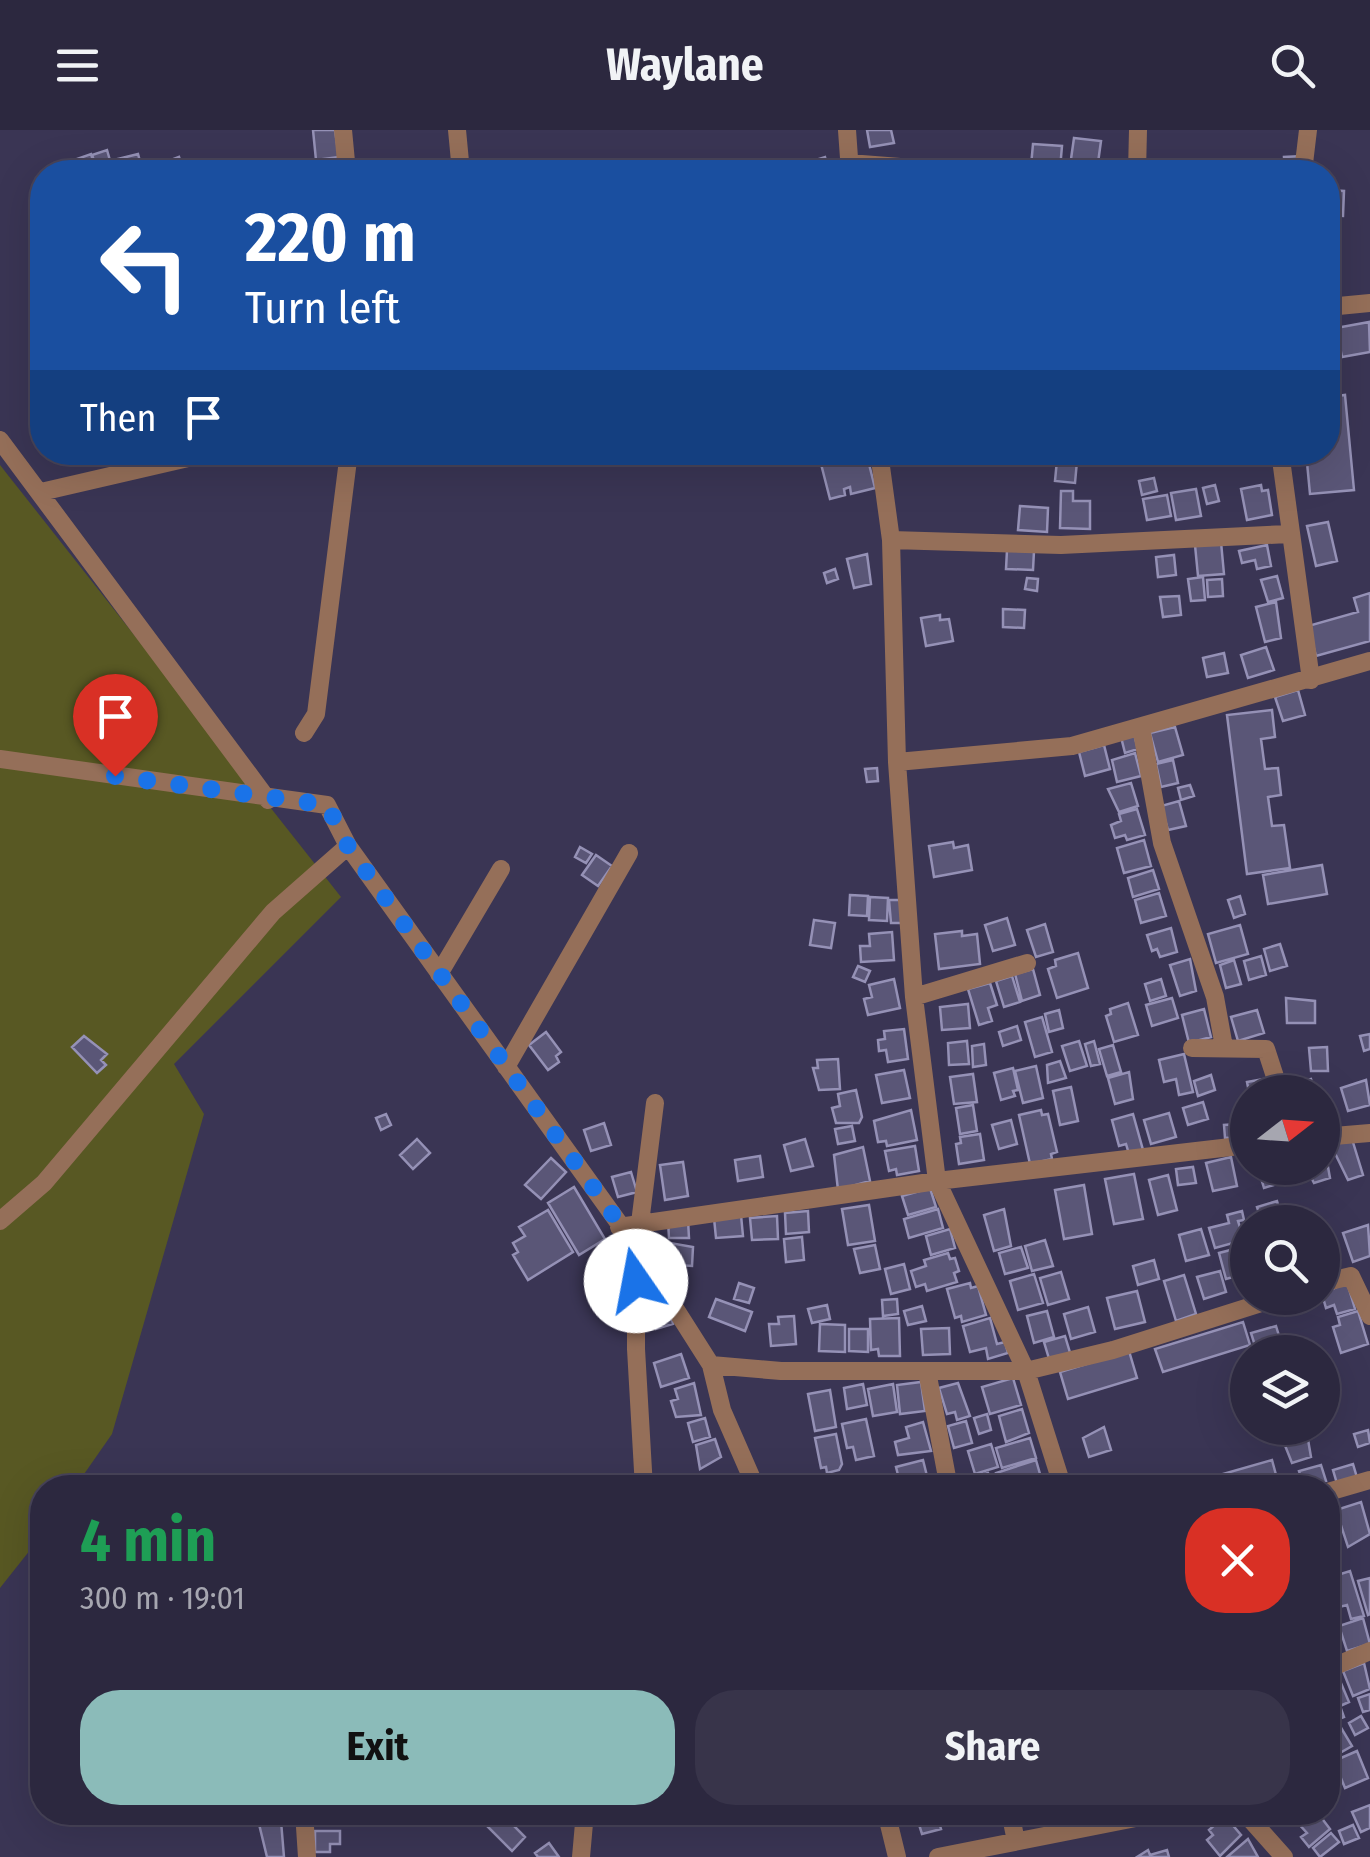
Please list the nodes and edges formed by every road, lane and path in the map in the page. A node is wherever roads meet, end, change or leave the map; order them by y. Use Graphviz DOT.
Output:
graph roads {
  1 [pos="342,130"];
  2 [pos="457,130"];
  3 [pos="848,130"];
  4 [pos="1138,130"];
  5 [pos="1308,130"];
  6 [pos="346,160"];
  7 [pos="460,160"];
  8 [pos="850,160"];
  9 [pos="1137,160"];
  10 [pos="1305,160"];
  11 [pos="1370,303"];
  12 [pos="1340,306"];
  13 [pos="0,428"];
  14 [pos="3,444"];
  15 [pos="158,465"];
  16 [pos="348,465"];
  17 [pos="881,465"];
  18 [pos="1281,465"];
  19 [pos="41,492"];
  20 [pos="1288,534"];
  21 [pos="891,540"];
  22 [pos="1370,661"];
  23 [pos="1311,680"];
  24 [pos="1142,727"];
  25 [pos="304,733"];
  26 [pos="0,759"];
  27 [pos="897,762"];
  28 [pos="268,800"];
  29 [pos="348,846"];
  30 [pos="629,853"];
  31 [pos="501,869"];
  32 [pos="1026,962"];
  33 [pos="440,974"];
  34 [pos="914,997"];
  35 [pos="1224,1047"];
  36 [pos="1192,1048"];
  37 [pos="506,1067"];
  38 [pos="1274,1075"];
  39 [pos="655,1103"];
  40 [pos="1370,1133"];
  41 [pos="1340,1136"];
  42 [pos="1230,1146"];
  43 [pos="938,1180"];
  44 [pos="0,1221"];
  45 [pos="640,1222"];
  46 [pos="619,1227"];
  47 [pos="636,1247"];
  48 [pos="1340,1279"];
  49 [pos="1230,1313"];
  50 [pos="1370,1316"];
  51 [pos="710,1364"];
  52 [pos="927,1370"];
  53 [pos="1026,1371"];
  54 [pos="643,1475"];
  55 [pos="750,1475"];
  56 [pos="947,1475"];
  57 [pos="1059,1475"];
  58 [pos="1370,1480"];
  59 [pos="1340,1489"];
  60 [pos="1370,1651"];
  61 [pos="1340,1664"];
  62 [pos="305,1825"];
  63 [pos="584,1825"];
  64 [pos="889,1825"];
  65 [pos="1013,1825"];
  66 [pos="1101,1825"];
  67 [pos="1256,1825"];
  68 [pos="1016,1842"];
  69 [pos="307,1857"];
  70 [pos="581,1857"];
  71 [pos="897,1857"];
  72 [pos="938,1857"];
  73 [pos="1284,1857"];
  1 -- 6 [label="street"];
  2 -- 7 [label="street"];
  3 -- 8 [label="street"];
  4 -- 9 [label="street"];
  5 -- 10 [label="street"];
  11 -- 12 [label="street"];
  13 -- 14 [label="street"];
  14 -- 19 [label="street"];
  15 -- 19 [label="street"];
  16 -- 25 [label="street"];
  17 -- 21 [label="street"];
  18 -- 20 [label="street"];
  19 -- 28 [label="street"];
  20 -- 21 [label="street"];
  20 -- 23 [label="street"];
  21 -- 27 [label="street"];
  22 -- 23 [label="street"];
  23 -- 24 [label="street"];
  24 -- 27 [label="street"];
  24 -- 35 [label="street"];
  26 -- 28 [label="street"];
  27 -- 34 [label="street"];
  28 -- 29 [label="street"];
  29 -- 33 [label="street"];
  29 -- 44 [label="street"];
  30 -- 37 [label="street"];
  31 -- 33 [label="street"];
  32 -- 34 [label="street"];
  33 -- 37 [label="street"];
  34 -- 43 [label="street"];
  35 -- 36 [label="street"];
  35 -- 38 [label="street"];
  37 -- 46 [label="street"];
  39 -- 45 [label="street"];
  40 -- 41 [label="street"];
  42 -- 43 [label="street"];
  43 -- 45 [label="street"];
  43 -- 53 [label="street"];
  45 -- 46 [label="street"];
  46 -- 47 [label="street"];
  47 -- 51 [label="street"];
  47 -- 54 [label="street"];
  48 -- 50 [label="street"];
  49 -- 53 [label="street"];
  51 -- 52 [label="street"];
  51 -- 55 [label="street"];
  52 -- 53 [label="street"];
  52 -- 56 [label="street"];
  53 -- 57 [label="street"];
  58 -- 59 [label="street"];
  60 -- 61 [label="street"];
  62 -- 69 [label="street"];
  63 -- 70 [label="street"];
  64 -- 71 [label="street"];
  65 -- 68 [label="street"];
  66 -- 68 [label="street"];
  67 -- 73 [label="street"];
  68 -- 72 [label="street"];
}
